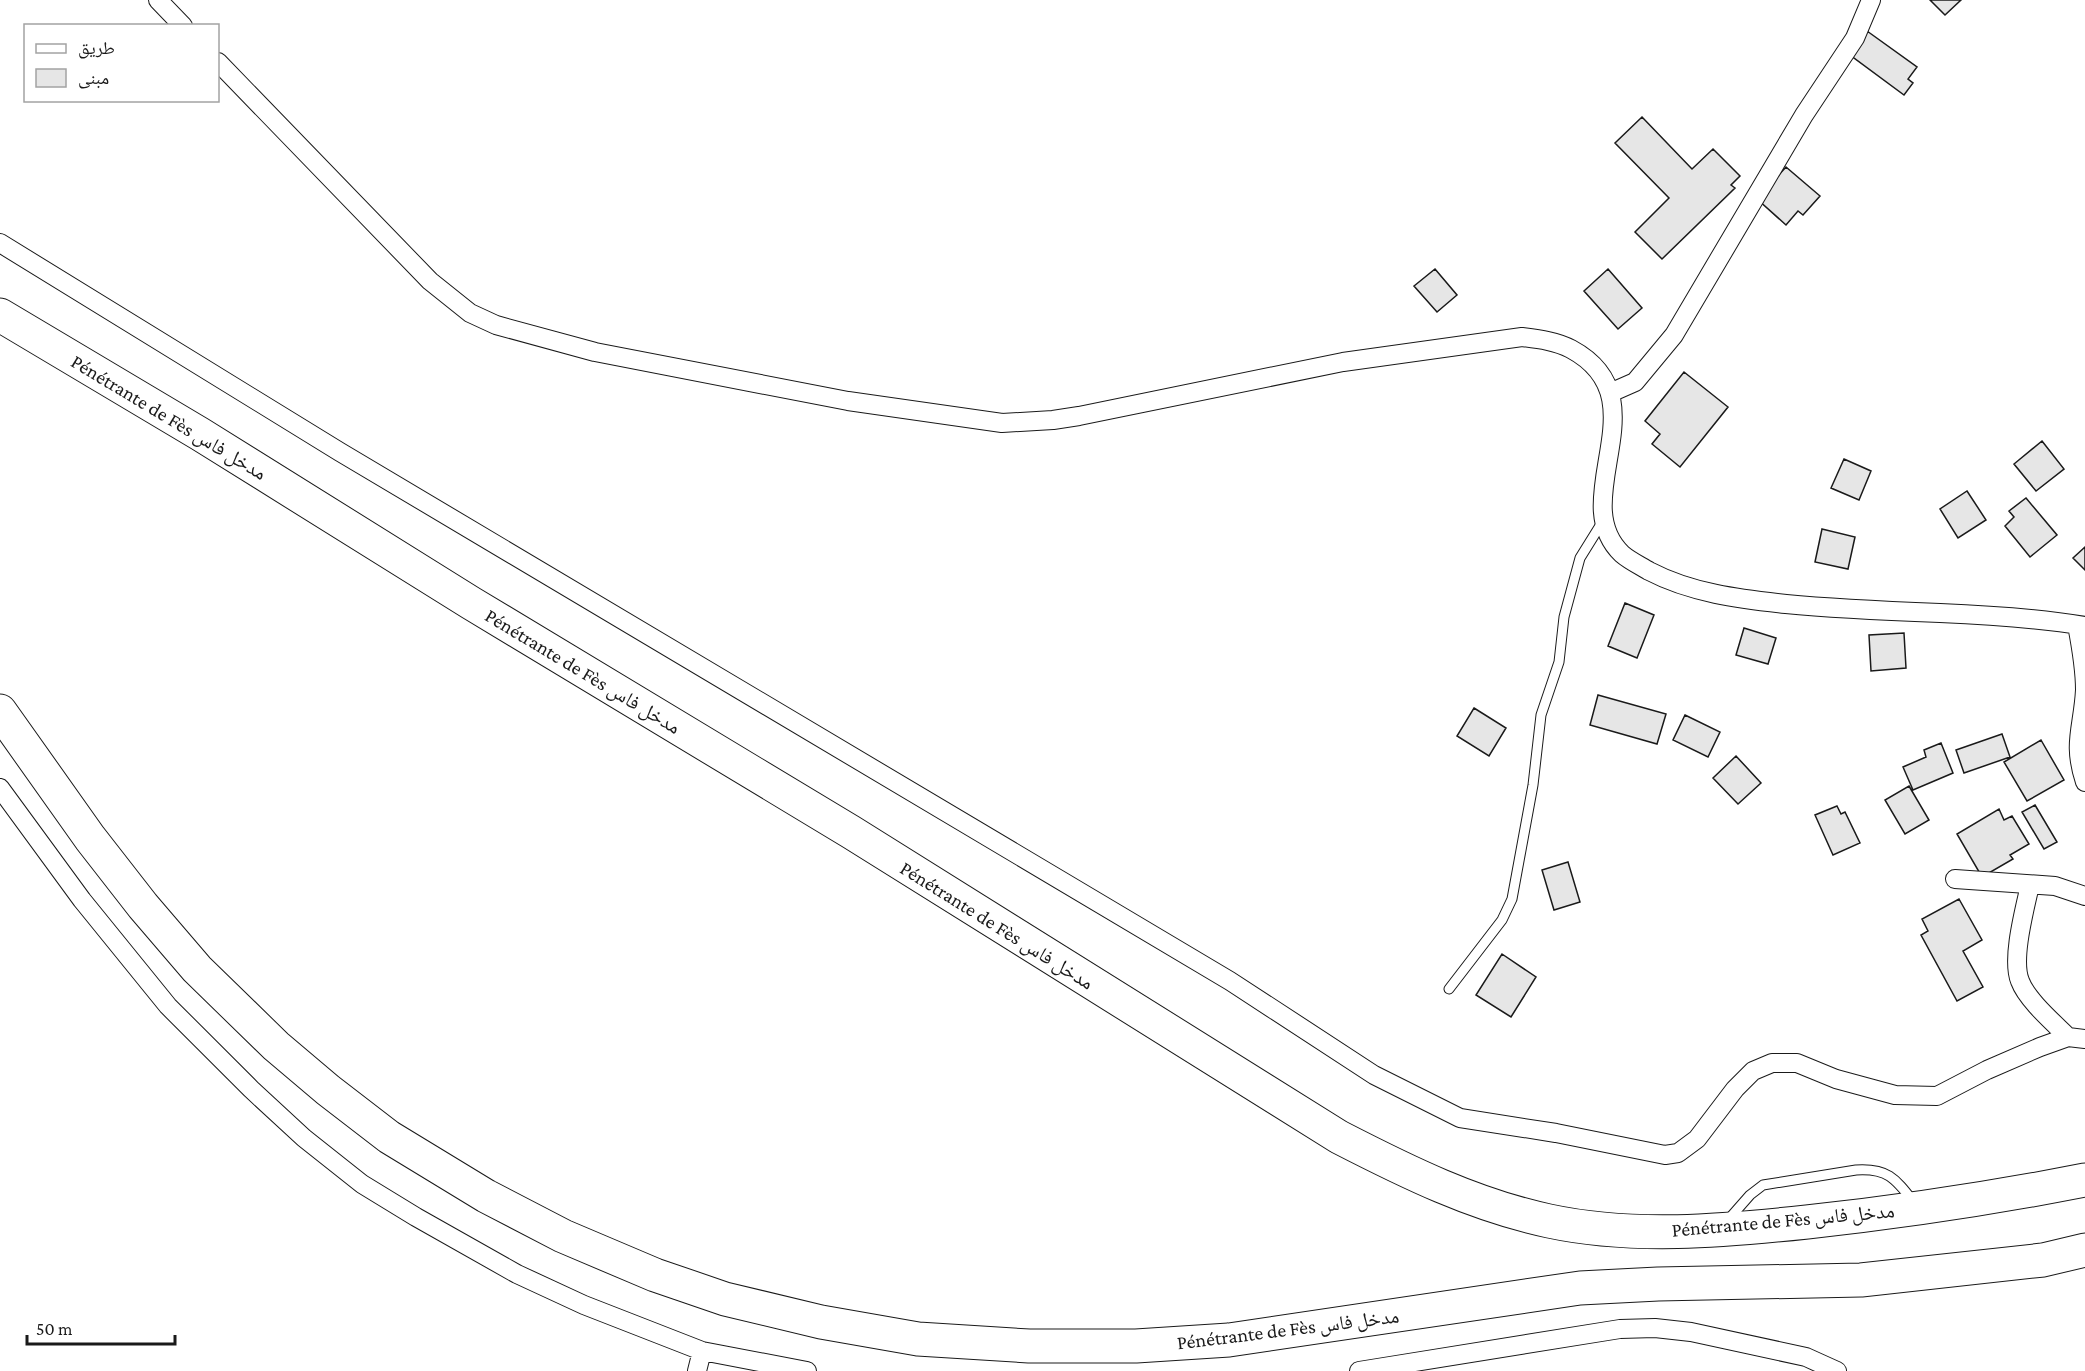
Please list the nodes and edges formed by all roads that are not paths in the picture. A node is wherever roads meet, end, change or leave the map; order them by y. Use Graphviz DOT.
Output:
graph roads {
  1 [pos="158,0"];
  2 [pos="1871,0"];
  3 [pos="181,24"];
  4 [pos="219,63"];
  5 [pos="0,243"];
  6 [pos="0,315"];
  7 [pos="1610,393"];
  8 [pos="1604,519"];
  9 [pos="2081,625"];
  10 [pos="0,711"];
  11 [pos="2085,782"];
  12 [pos="0,788"];
  13 [pos="1955,879"];
  14 [pos="2030,885"];
  15 [pos="2085,896"];
  16 [pos="1449,988"];
  17 [pos="2076,1038"];
  18 [pos="2085,1180"];
  19 [pos="1918,1208"];
  20 [pos="1719,1230"];
  21 [pos="2085,1250"];
  22 [pos="702,1351"];
  23 [pos="697,1371"];
  24 [pos="807,1371"];
  25 [pos="1359,1371"];
  26 [pos="1837,1371"];
  1 -- 3 [label="street"];
  2 -- 7 [label="street"];
  4 -- 7 [label="street"];
  5 -- 17 [label="street"];
  6 -- 20 [label="highway, Pénétrante de Fès مدخل فاس"];
  7 -- 8 [label="street"];
  8 -- 9 [label="street"];
  8 -- 16 [label="lane"];
  9 -- 11 [label="street"];
  10 -- 21 [label="highway, Pénétrante de Fès مدخل فاس"];
  12 -- 22 [label="street"];
  13 -- 14 [label="street"];
  14 -- 15 [label="street"];
  14 -- 17 [label="street"];
  18 -- 19 [label="highway, Pénétrante de Fès مدخل فاس"];
  19 -- 20 [label="highway, Pénétrante de Fès مدخل فاس"];
  19 -- 20 [label="lane"];
  22 -- 23 [label="street"];
  22 -- 24 [label="street"];
  25 -- 26 [label="street"];
}
